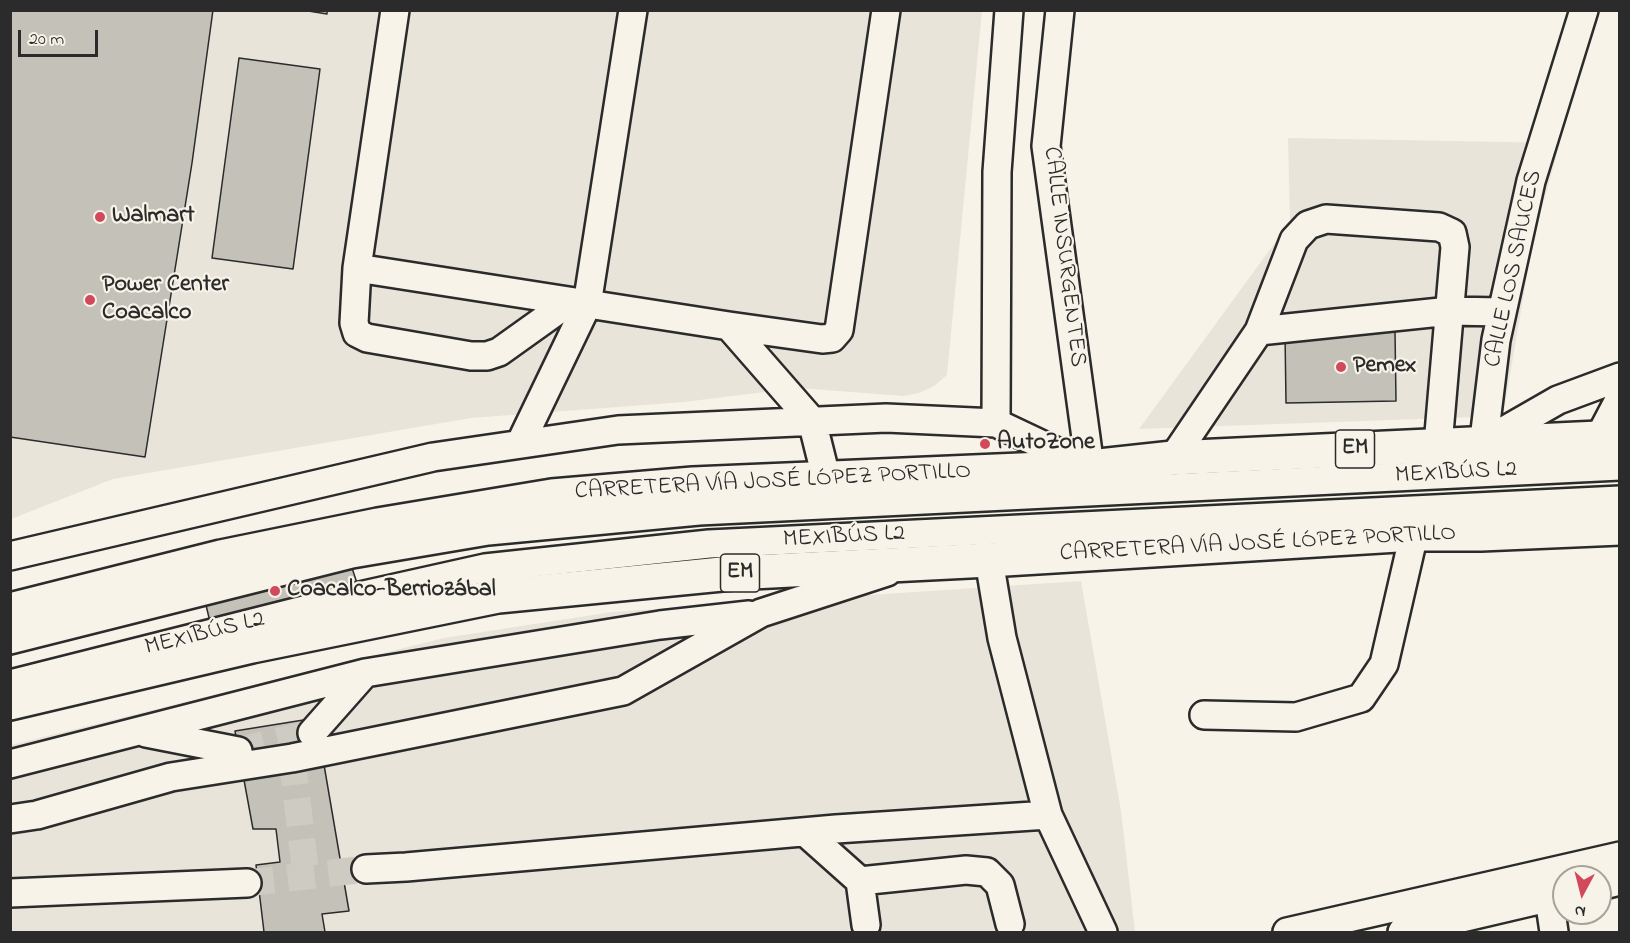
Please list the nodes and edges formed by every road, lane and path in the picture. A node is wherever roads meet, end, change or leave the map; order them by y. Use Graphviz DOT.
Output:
graph roads {
  1 [pos="395,10"];
  2 [pos="633,10"];
  3 [pos="886,10"];
  4 [pos="1009,10"];
  5 [pos="1060,10"];
  6 [pos="1584,10"];
  7 [pos="357,268"];
  8 [pos="578,304"];
  9 [pos="1450,311"];
  10 [pos="1502,312"];
  11 [pos="729,326"];
  12 [pos="1259,331"];
  13 [pos="1620,377"];
  14 [pos="1620,398"];
  15 [pos="812,420"];
  16 [pos="996,423"];
  17 [pos="1609,438"];
  18 [pos="520,444"];
  19 [pos="1438,445"];
  20 [pos="1173,458"];
  21 [pos="1482,458"];
  22 [pos="1620,466"];
  23 [pos="1090,467"];
  24 [pos="826,477"];
  25 [pos="1620,500"];
  26 [pos="1481,521"];
  27 [pos="1620,528"];
  28 [pos="1414,534"];
  29 [pos="10,556"];
  30 [pos="989,560"];
  31 [pos="912,563"];
  32 [pos="10,610"];
  33 [pos="761,614"];
  34 [pos="10,640"];
  35 [pos="365,673"];
  36 [pos="10,684"];
  37 [pos="10,703"];
  38 [pos="1204,715"];
  39 [pos="139,731"];
  40 [pos="312,733"];
  41 [pos="238,751"];
  42 [pos="10,764"];
  43 [pos="1048,814"];
  44 [pos="10,819"];
  45 [pos="805,832"];
  46 [pos="1620,856"];
  47 [pos="366,869"];
  48 [pos="860,881"];
  49 [pos="247,883"];
  50 [pos="10,893"];
  51 [pos="1552,897"];
  52 [pos="1010,924"];
  53 [pos="866,925"];
  54 [pos="1103,933"];
  55 [pos="1287,933"];
  56 [pos="1401,933"];
  1 -- 7 [label="street"];
  2 -- 8 [label="street"];
  3 -- 11 [label="street"];
  4 -- 16 [label="street"];
  5 -- 23 [label="street, CALLE INSURGENTES"];
  6 -- 10 [label="street, CALLE LOS SAUCES"];
  7 -- 8 [label="street"];
  7 -- 8 [label="street"];
  8 -- 11 [label="street"];
  8 -- 18 [label="street"];
  9 -- 10 [label="street"];
  9 -- 12 [label="street"];
  9 -- 12 [label="street"];
  9 -- 19 [label="street"];
  10 -- 21 [label="street, CALLE LOS SAUCES"];
  11 -- 15 [label="street"];
  12 -- 20 [label="street"];
  13 -- 21 [label="street"];
  14 -- 17 [label="street"];
  15 -- 16 [label="street"];
  15 -- 18 [label="street"];
  15 -- 24 [label="street"];
  16 -- 23 [label="street"];
  17 -- 21 [label="main road, CARRETERA VÍA JOSÉ LÓPEZ PORTILLO / EM"];
  18 -- 29 [label="street"];
  19 -- 20 [label="main road, CARRETERA VÍA JOSÉ LÓPEZ PORTILLO / EM"];
  19 -- 21 [label="main road, CARRETERA VÍA JOSÉ LÓPEZ PORTILLO / EM"];
  20 -- 23 [label="main road, CARRETERA VÍA JOSÉ LÓPEZ PORTILLO / EM"];
  21 -- 22 [label="street, MEXIBÚS L2"];
  21 -- 26 [label="street, CALLE LOS SAUCES"];
  21 -- 34 [label="street, MEXIBÚS L2"];
  23 -- 24 [label="main road, CARRETERA VÍA JOSÉ LÓPEZ PORTILLO / EM"];
  24 -- 32 [label="main road, CARRETERA VÍA JOSÉ LÓPEZ PORTILLO / EM"];
  25 -- 26 [label="street, MEXIBÚS L2"];
  26 -- 27 [label="main road, CARRETERA VÍA JOSÉ LÓPEZ PORTILLO / EM"];
  26 -- 28 [label="main road, CARRETERA VÍA JOSÉ LÓPEZ PORTILLO / EM"];
  26 -- 36 [label="street, MEXIBÚS L2"];
  28 -- 30 [label="main road, CARRETERA VÍA JOSÉ LÓPEZ PORTILLO / EM"];
  28 -- 38 [label="street"];
  30 -- 31 [label="main road, CARRETERA VÍA JOSÉ LÓPEZ PORTILLO / EM"];
  30 -- 43 [label="street"];
  31 -- 33 [label="street"];
  31 -- 37 [label="main road, CARRETERA VÍA JOSÉ LÓPEZ PORTILLO / EM"];
  33 -- 35 [label="street"];
  33 -- 44 [label="street"];
  35 -- 39 [label="street"];
  35 -- 40 [label="street"];
  39 -- 41 [label="street"];
  39 -- 42 [label="street"];
  43 -- 45 [label="street"];
  43 -- 54 [label="street"];
  45 -- 47 [label="street"];
  45 -- 48 [label="street"];
  46 -- 55 [label="street"];
  48 -- 52 [label="street"];
  48 -- 53 [label="street"];
  49 -- 50 [label="street"];
  51 -- 56 [label="street"];
}
